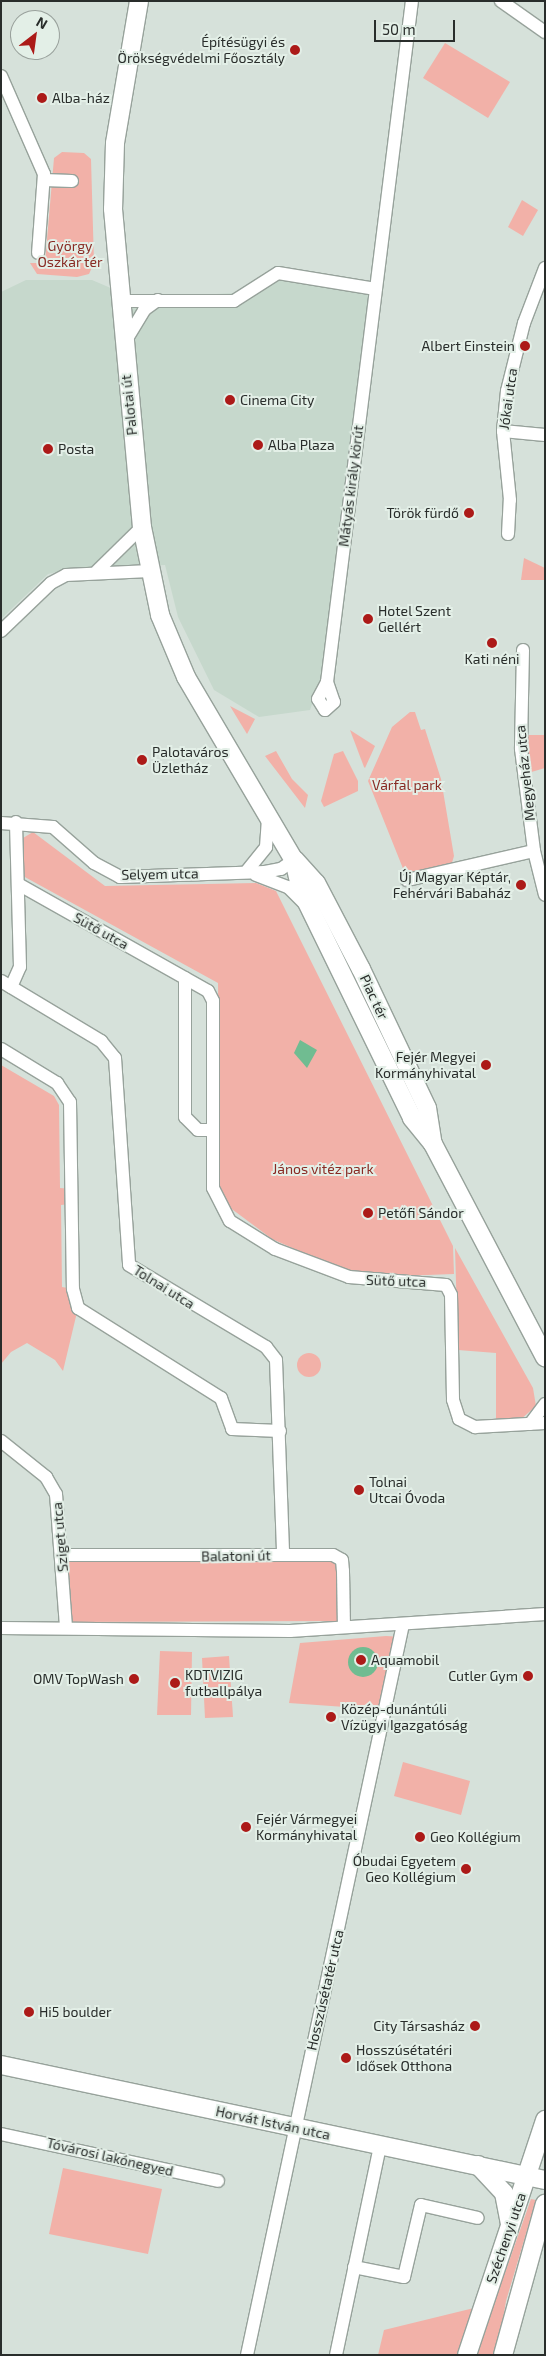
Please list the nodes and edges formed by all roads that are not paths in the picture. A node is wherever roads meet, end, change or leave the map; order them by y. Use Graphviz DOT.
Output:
graph roads {
  1 [pos="139,1"];
  2 [pos="412,1"];
  3 [pos="501,1"];
  4 [pos="545,32"];
  5 [pos="1,76"];
  6 [pos="44,180"];
  7 [pos="72,181"];
  8 [pos="38,253"];
  9 [pos="545,268"];
  10 [pos="376,289"];
  11 [pos="158,300"];
  12 [pos="120,301"];
  13 [pos="124,345"];
  14 [pos="503,431"];
  15 [pos="545,435"];
  16 [pos="142,527"];
  17 [pos="508,534"];
  18 [pos="97,571"];
  19 [pos="150,571"];
  20 [pos="1,631"];
  21 [pos="523,650"];
  22 [pos="327,682"];
  23 [pos="252,786"];
  24 [pos="268,810"];
  25 [pos="16,822"];
  26 [pos="1,823"];
  27 [pos="534,851"];
  28 [pos="294,860"];
  29 [pos="246,872"];
  30 [pos="407,880"];
  31 [pos="18,884"];
  32 [pos="545,896"];
  33 [pos="312,912"];
  34 [pos="184,978"];
  35 [pos="6,984"];
  36 [pos="1,1049"];
  37 [pos="213,1130"];
  38 [pos="433,1144"];
  39 [pos="543,1353"];
  40 [pos="545,1404"];
  41 [pos="545,1423"];
  42 [pos="530,1424"];
  43 [pos="280,1431"];
  44 [pos="1,1441"];
  45 [pos="62,1555"];
  46 [pos="283,1555"];
  47 [pos="545,1614"];
  48 [pos="403,1624"];
  49 [pos="344,1627"];
  50 [pos="1,1628"];
  51 [pos="66,1628"];
  52 [pos="1,2065"];
  53 [pos="545,2120"];
  54 [pos="295,2127"];
  55 [pos="1,2134"];
  56 [pos="380,2146"];
  57 [pos="478,2165"];
  58 [pos="536,2178"];
  59 [pos="218,2181"];
  60 [pos="544,2211"];
  61 [pos="478,2218"];
  62 [pos="510,2224"];
  63 [pos="354,2267"];
  64 [pos="247,2355"];
  65 [pos="336,2355"];
  66 [pos="467,2355"];
  67 [pos="503,2355"];
  1 -- 12 [label="main road, Palotai út"];
  2 -- 10 [label="street, Mátyás király körút"];
  3 -- 4 [label="street"];
  5 -- 6 [label="street"];
  6 -- 7 [label="street"];
  6 -- 8 [label="street"];
  9 -- 14 [label="street, Jókai utca"];
  10 -- 11 [label="street"];
  10 -- 22 [label="street, Mátyás király körút"];
  11 -- 12 [label="street"];
  11 -- 13 [label="street"];
  12 -- 13 [label="main road, Palotai út"];
  13 -- 16 [label="main road, Palotai út"];
  14 -- 15 [label="street"];
  14 -- 17 [label="street, Jókai utca"];
  16 -- 18 [label="street"];
  16 -- 19 [label="main road, Palotai út"];
  18 -- 19 [label="street"];
  18 -- 20 [label="street"];
  19 -- 23 [label="main road, Palotai út"];
  21 -- 27 [label="street, Megyeház utca"];
  23 -- 24 [label="main road, Piac tér"];
  24 -- 28 [label="main road, Piac tér"];
  24 -- 29 [label="street"];
  25 -- 26 [label="street, Selyem utca"];
  25 -- 29 [label="street, Selyem utca"];
  25 -- 31 [label="street"];
  27 -- 30 [label="street"];
  27 -- 32 [label="street, Megyeház utca"];
  28 -- 29 [label="street, Selyem utca"];
  28 -- 33 [label="main road, Piac tér"];
  28 -- 38 [label="main road, Piac tér"];
  29 -- 33 [label="street, Selyem utca"];
  31 -- 34 [label="street, Sütő utca"];
  31 -- 35 [label="street"];
  33 -- 38 [label="main road, Piac tér"];
  34 -- 37 [label="street, Sütő utca"];
  34 -- 37 [label="street"];
  35 -- 43 [label="street, Tolnai utca"];
  36 -- 43 [label="street"];
  37 -- 42 [label="street, Sütő utca"];
  38 -- 39 [label="main road, Piac tér"];
  40 -- 42 [label="street"];
  41 -- 42 [label="street, Sütő utca"];
  43 -- 46 [label="street, Tolnai utca"];
  44 -- 45 [label="street, Sziget utca"];
  45 -- 46 [label="street, Balatoni út"];
  45 -- 51 [label="street, Sziget utca"];
  46 -- 49 [label="street, Balatoni út"];
  47 -- 48 [label="street"];
  48 -- 49 [label="street"];
  48 -- 54 [label="street, Hosszúsétatér utca"];
  49 -- 51 [label="street"];
  50 -- 51 [label="street"];
  52 -- 54 [label="main road, Horvát István utca"];
  53 -- 58 [label="main road, Széchenyi utca"];
  54 -- 56 [label="main road, Horvát István utca"];
  54 -- 64 [label="street, Hosszúsétatér utca"];
  55 -- 59 [label="street, Tóvárosi lakónegyed"];
  56 -- 57 [label="main road, Horvát István utca"];
  56 -- 63 [label="street"];
  57 -- 58 [label="main road, Horvát István utca"];
  57 -- 62 [label="main road"];
  58 -- 62 [label="main road, Széchenyi utca"];
  60 -- 67 [label="main road, Széchenyi utca"];
  61 -- 63 [label="street"];
  62 -- 66 [label="main road, Széchenyi utca"];
  63 -- 65 [label="street"];
}
